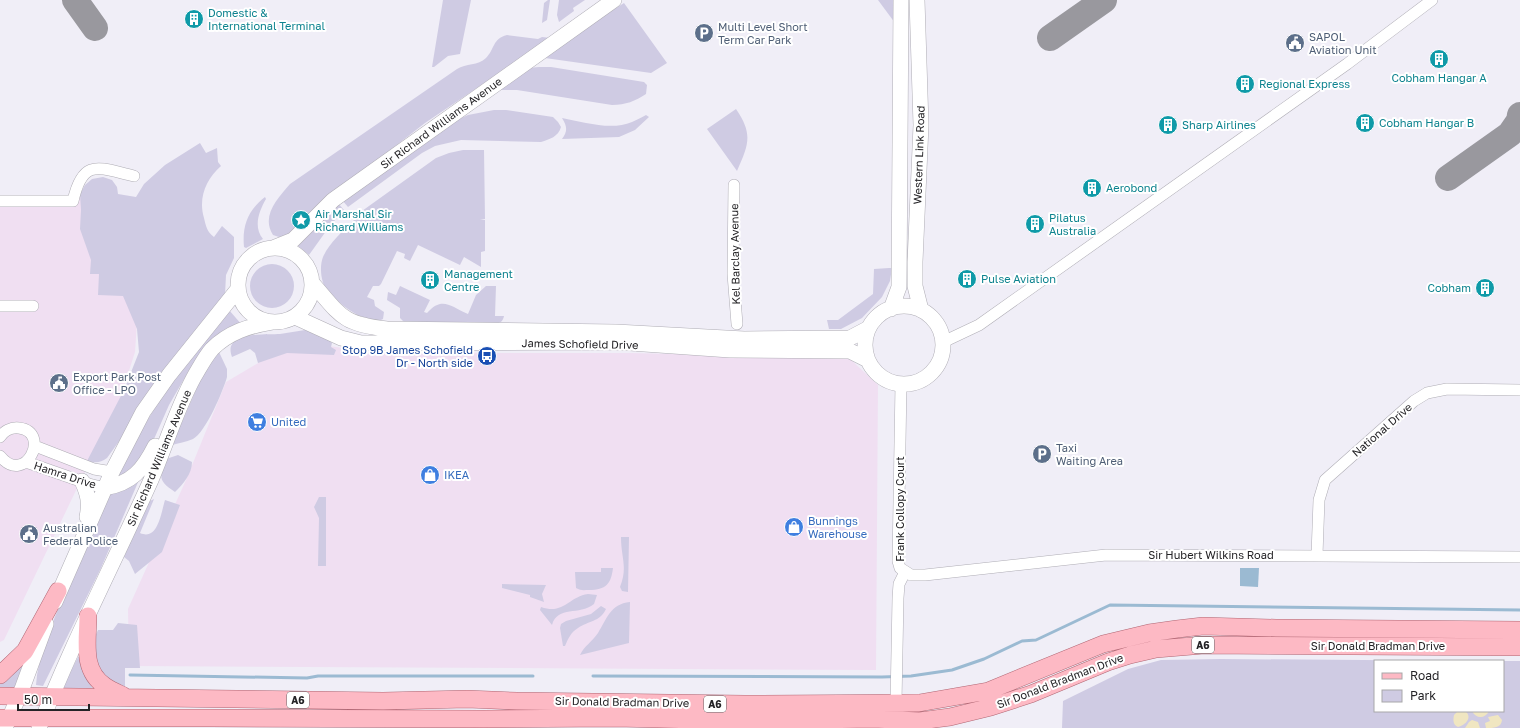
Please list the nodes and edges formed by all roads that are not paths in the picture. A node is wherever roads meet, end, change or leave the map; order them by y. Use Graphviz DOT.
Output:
graph roads {
  1 [pos="614,0"];
  2 [pos="901,0"];
  3 [pos="917,0"];
  4 [pos="1432,0"];
  5 [pos="134,176"];
  6 [pos="734,185"];
  7 [pos="0,200"];
  8 [pos="271,248"];
  9 [pos="312,284"];
  10 [pos="238,289"];
  11 [pos="0,306"];
  12 [pos="33,306"];
  13 [pos="891,309"];
  14 [pos="921,310"];
  15 [pos="295,317"];
  16 [pos="272,322"];
  17 [pos="737,324"];
  18 [pos="869,328"];
  19 [pos="729,338"];
  20 [pos="744,339"];
  21 [pos="943,342"];
  22 [pos="868,360"];
  23 [pos="901,384"];
  24 [pos="1520,390"];
  25 [pos="185,393"];
  26 [pos="0,437"];
  27 [pos="35,446"];
  28 [pos="0,456"];
  29 [pos="26,462"];
  30 [pos="112,472"];
  31 [pos="82,481"];
  32 [pos="105,488"];
  33 [pos="83,536"];
  34 [pos="1317,555"];
  35 [pos="1520,557"];
  36 [pos="904,572"];
  37 [pos="58,591"];
  38 [pos="88,616"];
  39 [pos="1520,630"];
  40 [pos="1520,647"];
  41 [pos="0,675"];
  42 [pos="0,696"];
  43 [pos="19,696"];
  44 [pos="51,697"];
  45 [pos="128,698"];
  46 [pos="383,701"];
  47 [pos="862,703"];
  48 [pos="896,703"];
  49 [pos="920,703"];
  50 [pos="143,718"];
  51 [pos="944,718"];
  52 [pos="850,720"];
  53 [pos="5,722"];
  54 [pos="41,723"];
  55 [pos="210,723"];
  56 [pos="616,723"];
  57 [pos="484,724"];
  58 [pos="734,724"];
  59 [pos="898,726"];
  60 [pos="66,728"];
  61 [pos="868,728"];
  62 [pos="919,728"];
  1 -- 8 [label="street, Sir Richard Williams Avenue"];
  2 -- 13 [label="street, Western Link Road"];
  3 -- 14 [label="street, Western Link Road"];
  4 -- 21 [label="street"];
  5 -- 7 [label="street"];
  6 -- 17 [label="street, Kel Barclay Avenue"];
  8 -- 9 [label="street"];
  8 -- 10 [label="street"];
  9 -- 15 [label="street"];
  9 -- 19 [label="street, James Schofield Drive"];
  10 -- 16 [label="street"];
  10 -- 30 [label="street"];
  11 -- 12 [label="street"];
  13 -- 14 [label="street"];
  13 -- 18 [label="street"];
  14 -- 21 [label="street"];
  15 -- 16 [label="street"];
  15 -- 22 [label="street, James Schofield Drive"];
  16 -- 25 [label="street, Sir Richard Williams Avenue"];
  17 -- 19 [label="street"];
  17 -- 20 [label="street, Kel Barclay Avenue"];
  18 -- 20 [label="street, James Schofield Drive"];
  18 -- 22 [label="street"];
  19 -- 20 [label="street, James Schofield Drive"];
  21 -- 23 [label="street"];
  22 -- 23 [label="street"];
  23 -- 36 [label="street, Frank Collopy Court"];
  24 -- 34 [label="street, National Drive"];
  25 -- 32 [label="street"];
  25 -- 38 [label="street, Sir Richard Williams Avenue"];
  26 -- 27 [label="street"];
  27 -- 29 [label="street"];
  27 -- 30 [label="street, Hamra Drive"];
  28 -- 29 [label="street, Hamra Drive"];
  29 -- 31 [label="street, Hamra Drive"];
  30 -- 32 [label="street"];
  31 -- 32 [label="street, Hamra Drive"];
  31 -- 33 [label="street"];
  32 -- 33 [label="street"];
  33 -- 37 [label="street"];
  34 -- 35 [label="street, Sir Hubert Wilkins Road"];
  34 -- 36 [label="street, Sir Hubert Wilkins Road"];
  36 -- 48 [label="street, Frank Collopy Court"];
  37 -- 41 [label="main road"];
  37 -- 43 [label="street"];
  38 -- 44 [label="street, Sir Richard Williams Avenue"];
  38 -- 45 [label="main road"];
  39 -- 49 [label="main road, Sir Donald Bradman Drive / A6"];
  40 -- 51 [label="main road, Sir Donald Bradman Drive / A6"];
  42 -- 43 [label="main road, Sir Donald Bradman Drive / A6"];
  43 -- 44 [label="main road, Sir Donald Bradman Drive / A6"];
  43 -- 53 [label="street"];
  44 -- 45 [label="main road, Sir Donald Bradman Drive / A6"];
  44 -- 54 [label="street, Sir Richard Williams Avenue"];
  45 -- 46 [label="main road, Sir Donald Bradman Drive / A6"];
  46 -- 47 [label="main road, Sir Donald Bradman Drive / A6"];
  46 -- 57 [label="main road"];
  47 -- 48 [label="main road, Sir Donald Bradman Drive / A6"];
  47 -- 59 [label="main road"];
  48 -- 49 [label="main road, Sir Donald Bradman Drive / A6"];
  49 -- 59 [label="main road"];
  50 -- 54 [label="main road, Sir Donald Bradman Drive / A6"];
  50 -- 55 [label="main road, Sir Donald Bradman Drive / A6"];
  50 -- 60 [label="main road"];
  51 -- 59 [label="main road, Sir Donald Bradman Drive / A6"];
  51 -- 62 [label="main road"];
  52 -- 58 [label="main road, Sir Donald Bradman Drive / A6"];
  52 -- 59 [label="main road, Sir Donald Bradman Drive / A6"];
  52 -- 61 [label="main road"];
  53 -- 54 [label="main road, Sir Donald Bradman Drive / A6"];
  55 -- 57 [label="main road, Sir Donald Bradman Drive / A6"];
  56 -- 57 [label="main road, Sir Donald Bradman Drive / A6"];
  56 -- 58 [label="main road, Sir Donald Bradman Drive / A6"];
}
